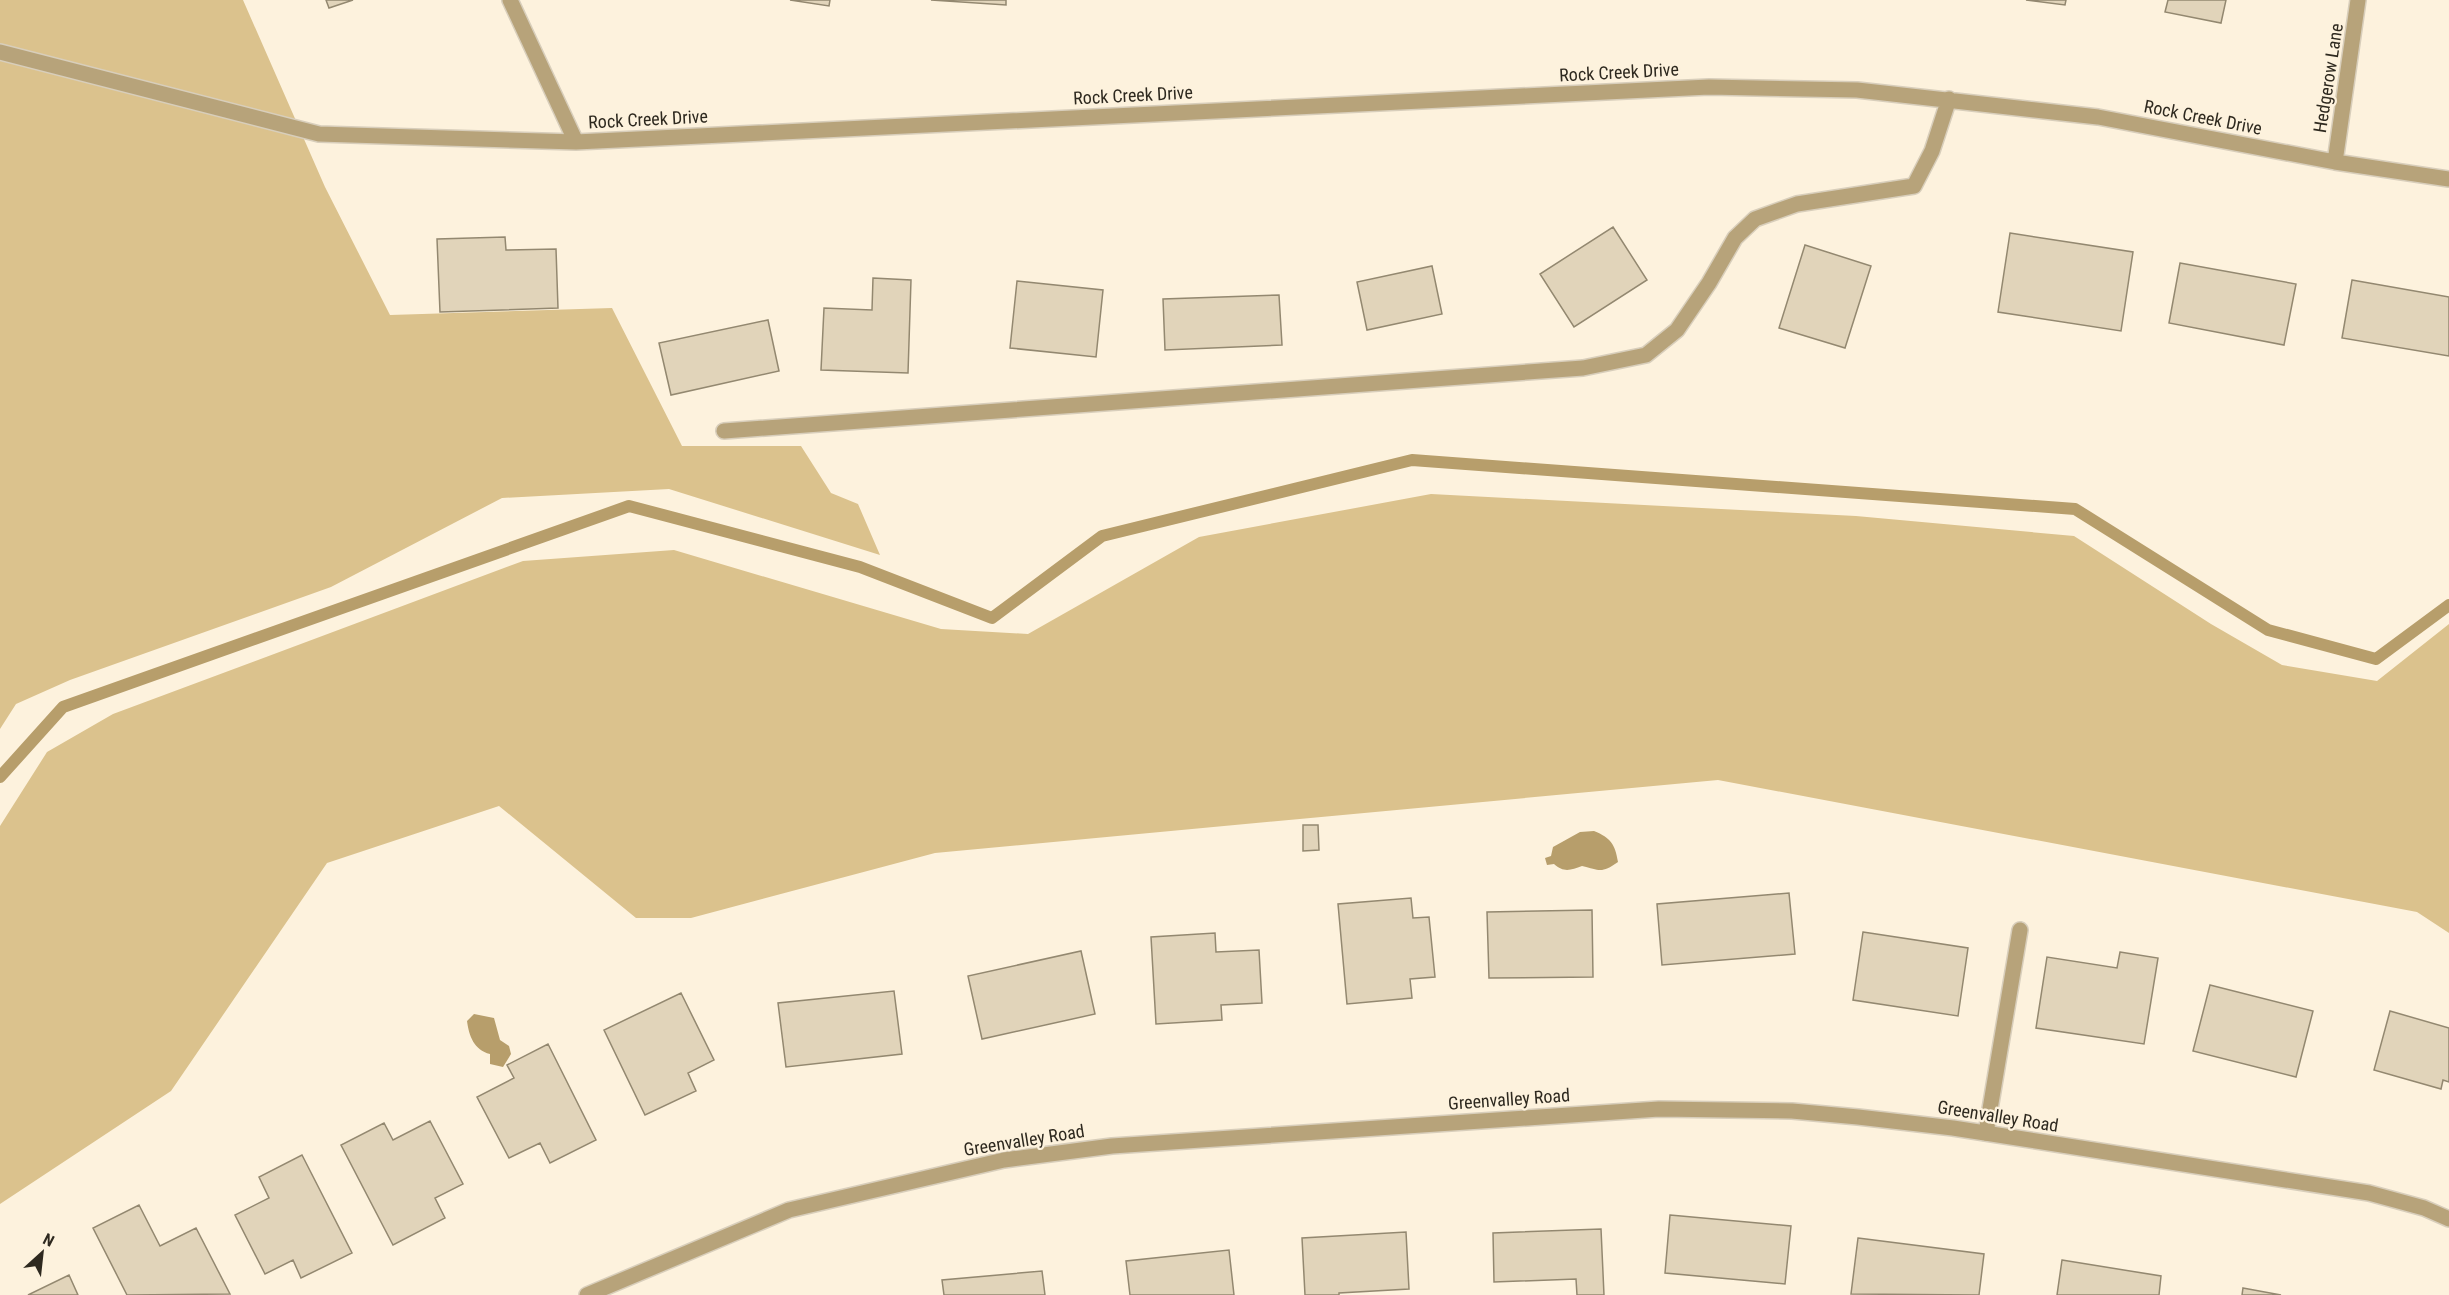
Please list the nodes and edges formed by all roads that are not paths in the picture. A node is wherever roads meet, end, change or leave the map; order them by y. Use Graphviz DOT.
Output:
graph roads {
  1 [pos="510,0"];
  2 [pos="2358,0"];
  3 [pos="0,52"];
  4 [pos="1949,99"];
  5 [pos="576,141"];
  6 [pos="2335,162"];
  7 [pos="2449,180"];
  8 [pos="724,431"];
  9 [pos="2020,930"];
  10 [pos="1986,1133"];
  11 [pos="2449,1219"];
  12 [pos="587,1295"];
  1 -- 5 [label="street"];
  2 -- 6 [label="street, Hedgerow Lane"];
  3 -- 5 [label="street, Rock Creek Drive"];
  4 -- 5 [label="street, Rock Creek Drive"];
  4 -- 6 [label="street, Rock Creek Drive"];
  4 -- 8 [label="street"];
  6 -- 7 [label="street, Rock Creek Drive"];
  9 -- 10 [label="street"];
  10 -- 11 [label="street, Greenvalley Road"];
  10 -- 12 [label="street, Greenvalley Road"];
}
